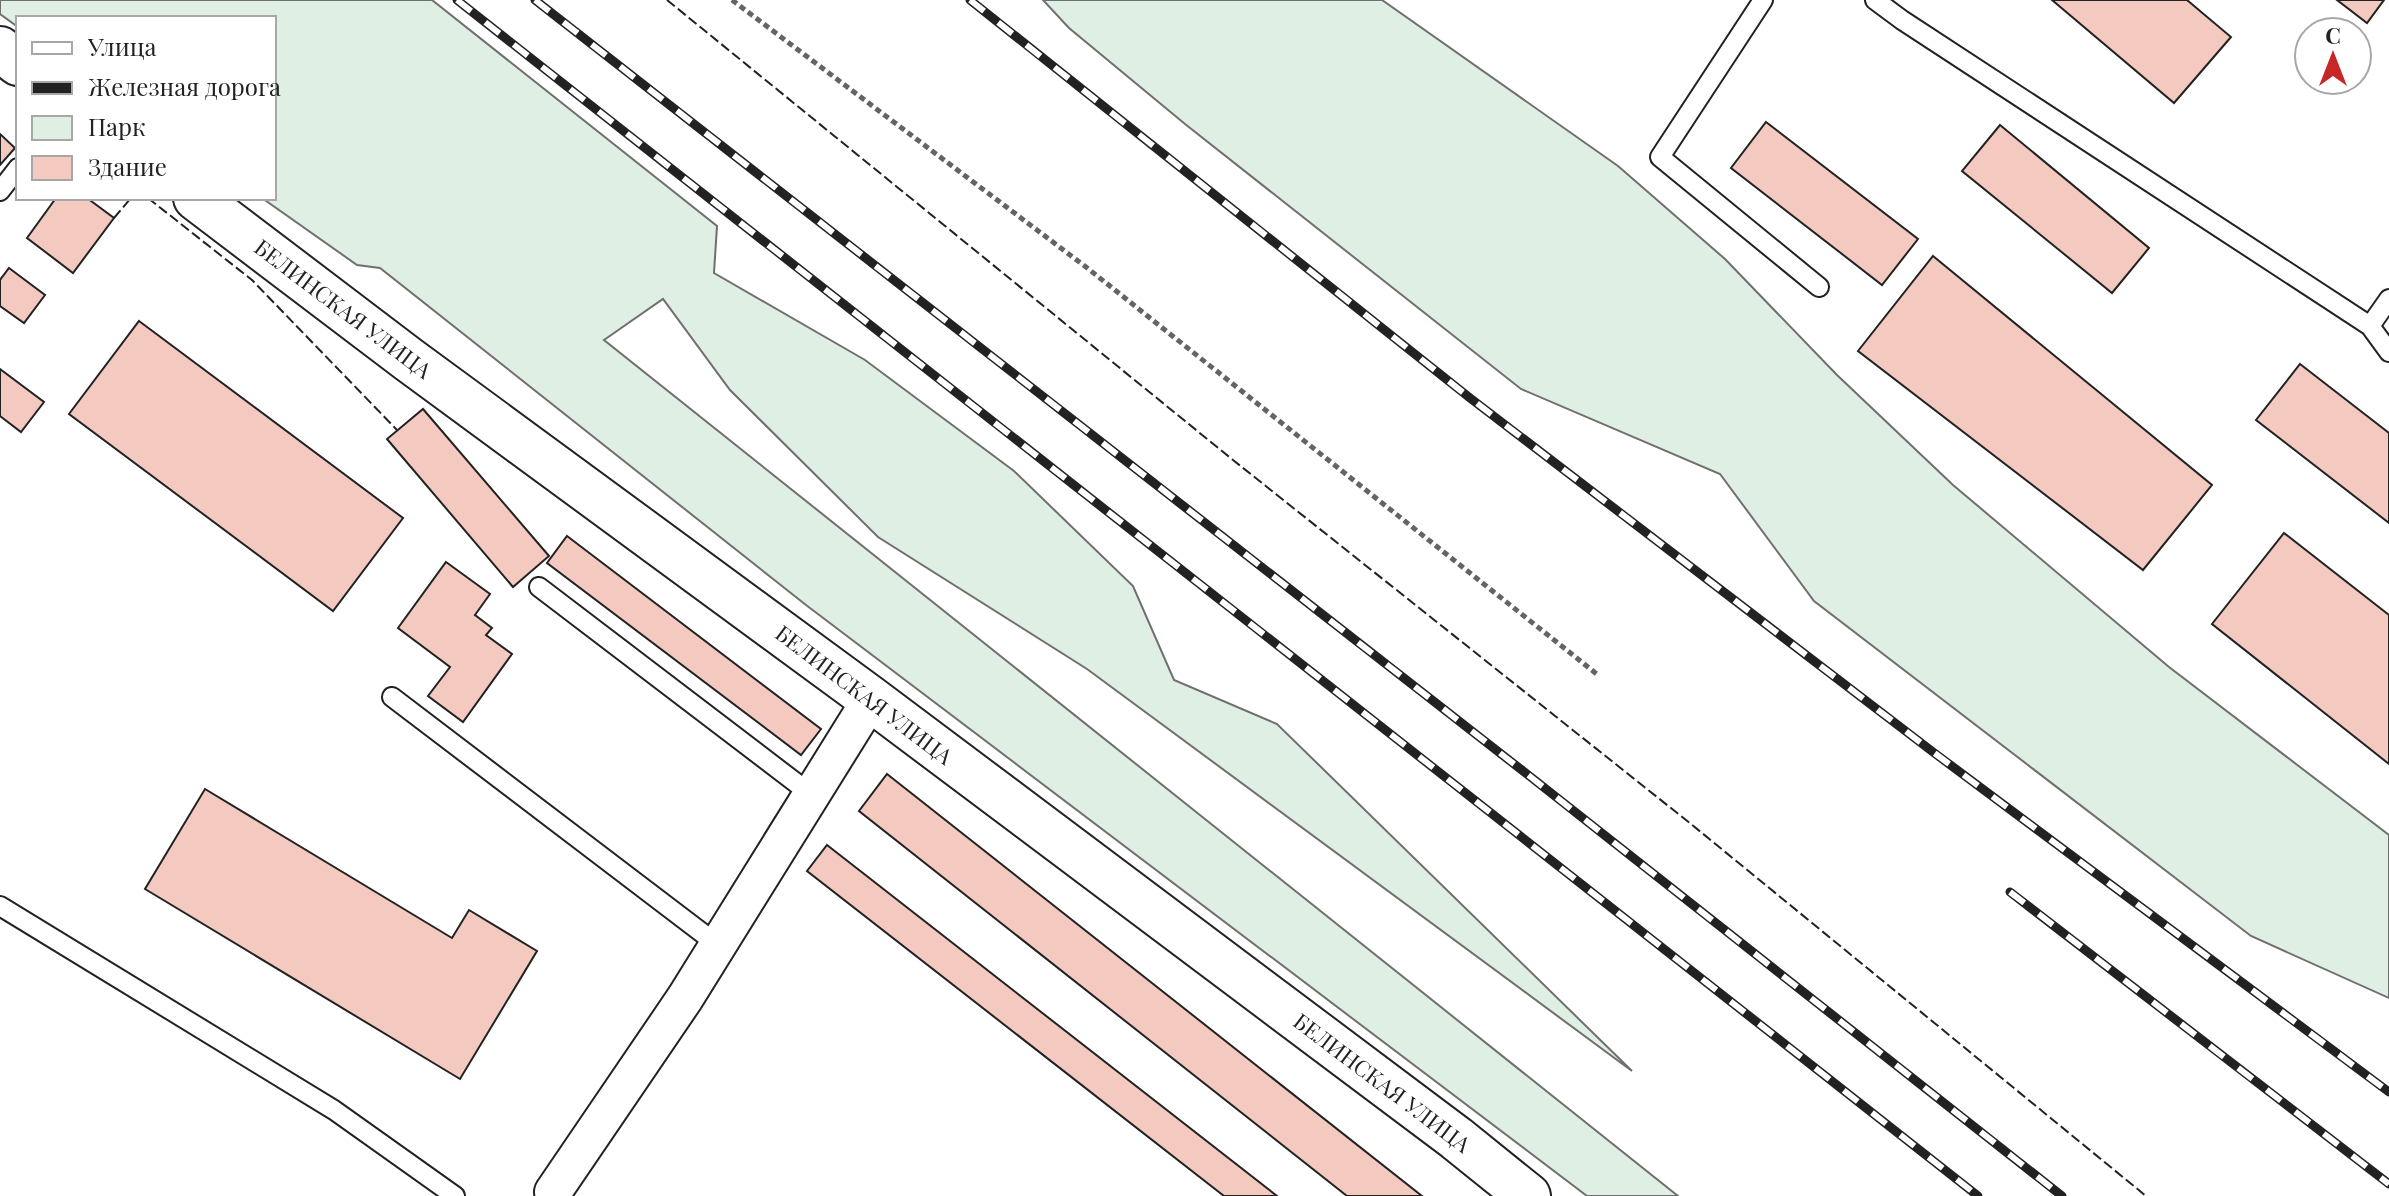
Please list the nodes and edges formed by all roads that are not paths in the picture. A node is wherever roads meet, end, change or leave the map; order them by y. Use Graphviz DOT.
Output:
graph roads {
  1 [pos="1763,0"];
  2 [pos="1875,0"];
  3 [pos="0,49"];
  4 [pos="16,61"];
  5 [pos="16,171"];
  6 [pos="0,191"];
  7 [pos="199,200"];
  8 [pos="1819,287"];
  9 [pos="2389,299"];
  10 [pos="2370,326"];
  11 [pos="2389,352"];
  12 [pos="539,587"];
  13 [pos="392,697"];
  14 [pos="871,699"];
  15 [pos="812,795"];
  16 [pos="0,906"];
  17 [pos="718,945"];
  18 [pos="552,1194"];
  19 [pos="455,1196"];
  20 [pos="1528,1196"];
  1 -- 8 [label="lane"];
  2 -- 10 [label="lane"];
  3 -- 4 [label="street"];
  5 -- 6 [label="lane"];
  7 -- 14 [label="street, БЕЛИНСКАЯ УЛИЦА"];
  9 -- 10 [label="lane"];
  10 -- 11 [label="lane"];
  12 -- 15 [label="lane"];
  13 -- 17 [label="lane"];
  14 -- 15 [label="street"];
  14 -- 20 [label="street, БЕЛИНСКАЯ УЛИЦА"];
  15 -- 17 [label="street"];
  16 -- 19 [label="lane"];
  17 -- 18 [label="street"];
}
